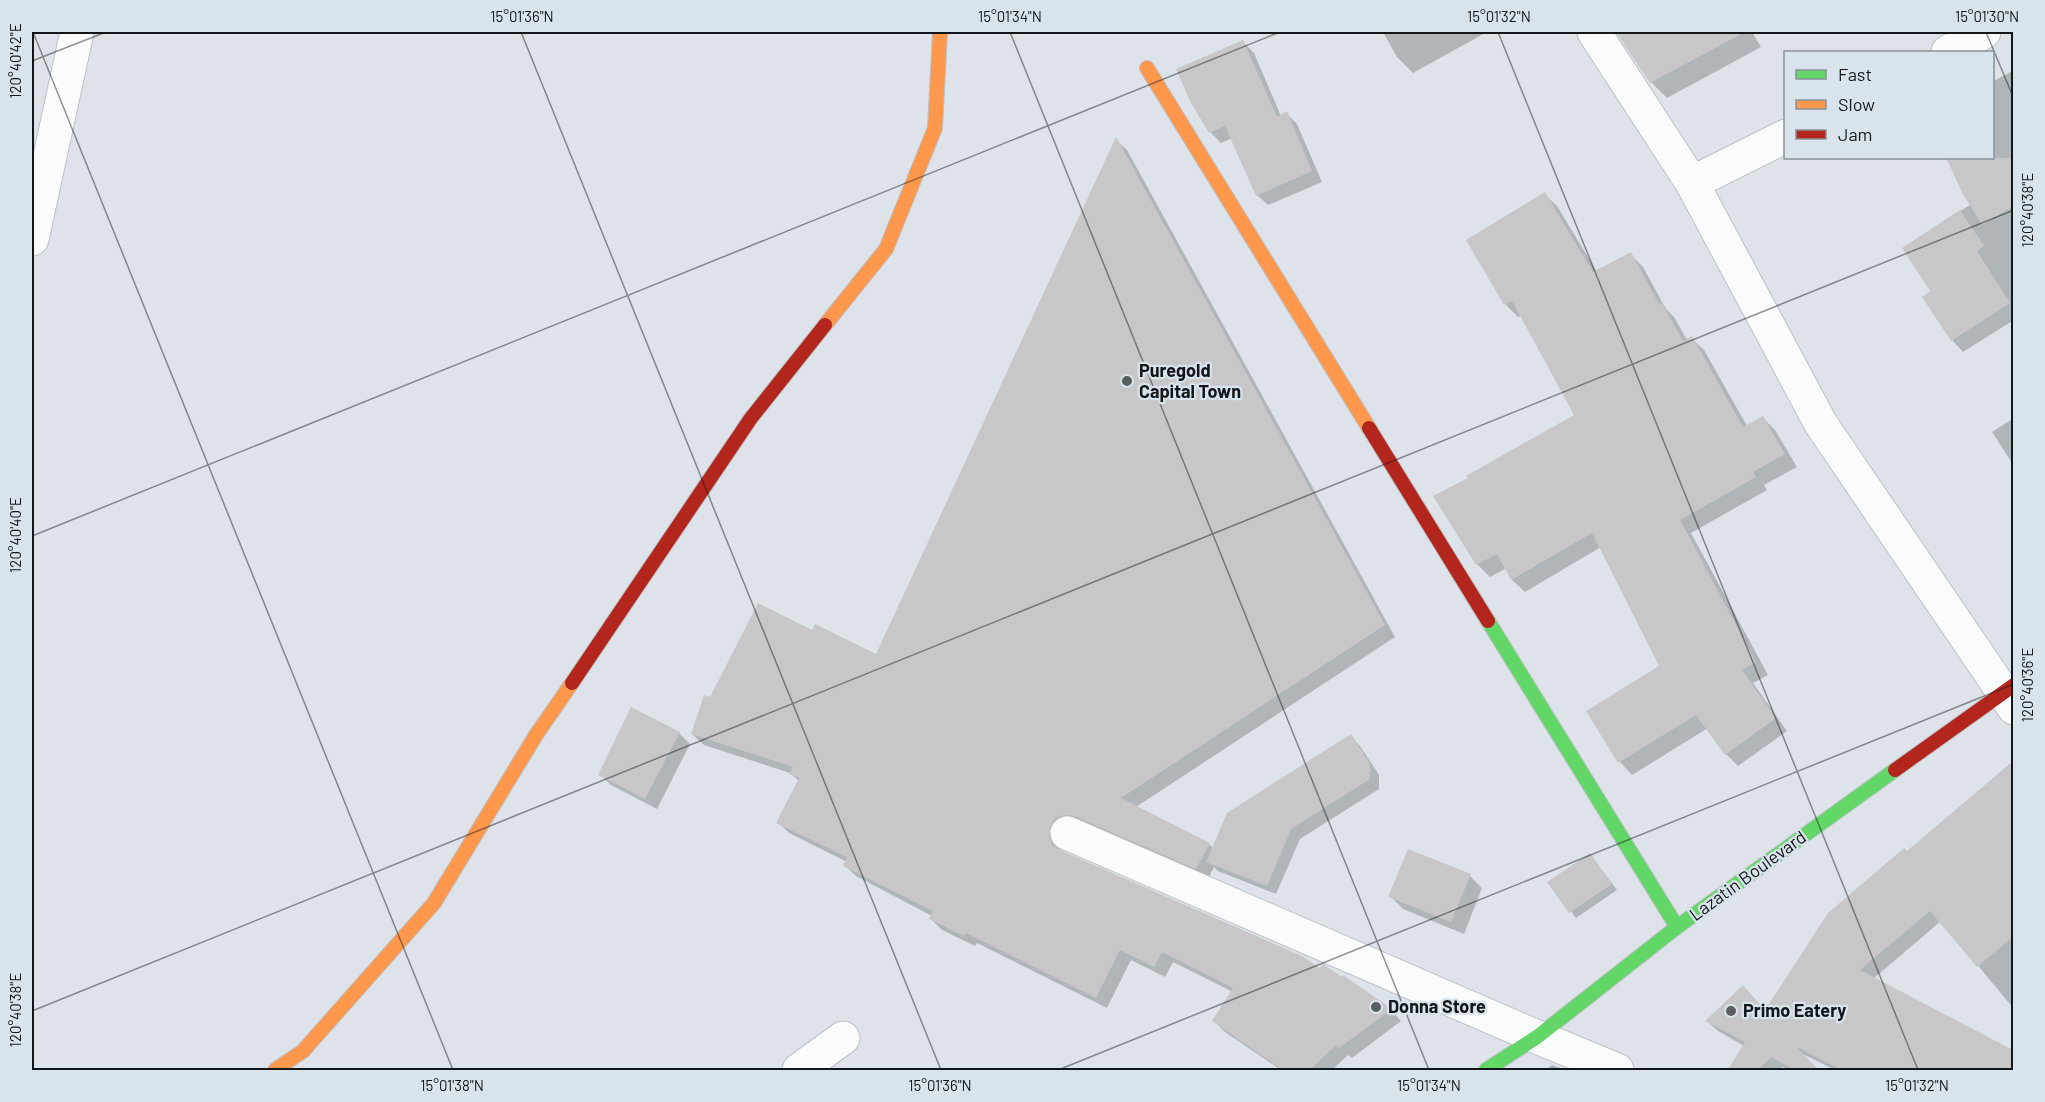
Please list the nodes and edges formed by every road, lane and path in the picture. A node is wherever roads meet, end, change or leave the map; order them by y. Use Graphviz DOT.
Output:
graph roads {
  1 [pos="77,32"];
  2 [pos="940,32"];
  3 [pos="1594,32"];
  4 [pos="1984,32"];
  5 [pos="1950,51"];
  6 [pos="1147,68"];
  7 [pos="1784,137"];
  8 [pos="1692,183"];
  9 [pos="32,239"];
  10 [pos="2010,696"];
  11 [pos="1066,833"];
  12 [pos="1677,927"];
  13 [pos="1536,1037"];
  14 [pos="843,1038"];
  15 [pos="275,1071"];
  16 [pos="799,1071"];
  17 [pos="1486,1071"];
  18 [pos="1617,1071"];
  1 -- 9 [label="street"];
  2 -- 15 [label="street"];
  3 -- 8 [label="street"];
  4 -- 5 [label="street"];
  6 -- 12 [label="street"];
  7 -- 8 [label="street"];
  8 -- 10 [label="street"];
  10 -- 12 [label="street, Lazatin Boulevard"];
  11 -- 13 [label="street"];
  12 -- 13 [label="street, Lazatin Boulevard"];
  13 -- 17 [label="street, Lazatin Boulevard"];
  13 -- 18 [label="street"];
  14 -- 16 [label="street"];
}
